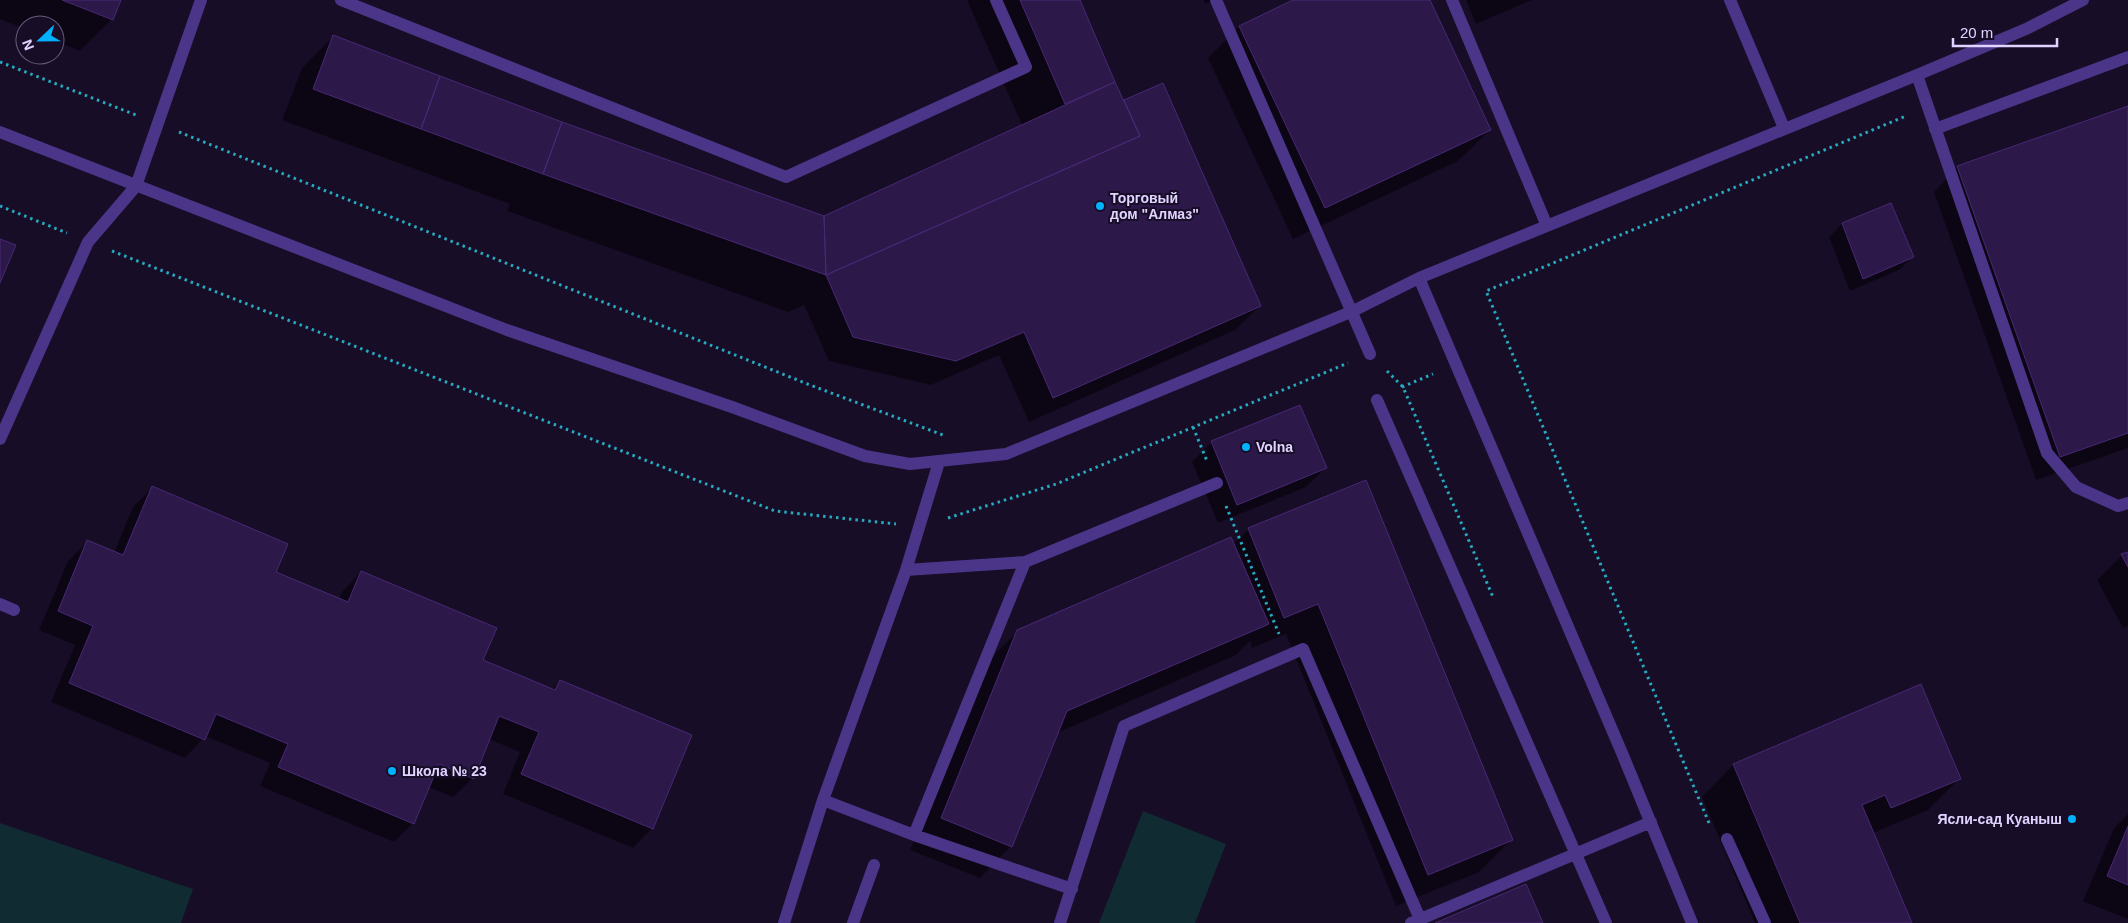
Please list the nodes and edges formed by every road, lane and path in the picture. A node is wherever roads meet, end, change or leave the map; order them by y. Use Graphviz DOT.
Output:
graph roads {
  1 [pos="201,0"];
  2 [pos="341,0"];
  3 [pos="996,0"];
  4 [pos="1216,0"];
  5 [pos="1452,0"];
  6 [pos="1730,0"];
  7 [pos="2082,0"];
  8 [pos="2128,57"];
  9 [pos="0,62"];
  10 [pos="1917,75"];
  11 [pos="159,124"];
  12 [pos="1784,128"];
  13 [pos="1935,129"];
  14 [pos="0,132"];
  15 [pos="136,186"];
  16 [pos="0,206"];
  17 [pos="1547,226"];
  18 [pos="88,242"];
  19 [pos="1419,278"];
  20 [pos="1353,311"];
  21 [pos="1370,354"];
  22 [pos="1456,364"];
  23 [pos="1377,400"];
  24 [pos="1193,427"];
  25 [pos="945,436"];
  26 [pos="0,439"];
  27 [pos="939,462"];
  28 [pos="1217,483"];
  29 [pos="2128,502"];
  30 [pos="1024,562"];
  31 [pos="906,570"];
  32 [pos="0,604"];
  33 [pos="14,610"];
  34 [pos="1288,655"];
  35 [pos="823,800"];
  36 [pos="1651,822"];
  37 [pos="1712,832"];
  38 [pos="914,835"];
  39 [pos="1727,839"];
  40 [pos="1576,854"];
  41 [pos="874,865"];
  42 [pos="1072,889"];
  43 [pos="1415,921"];
  44 [pos="784,923"];
  45 [pos="853,923"];
  46 [pos="1060,923"];
  47 [pos="1606,923"];
  48 [pos="1692,923"];
  49 [pos="1765,923"];
  1 -- 11 [label="street"];
  2 -- 3 [label="street"];
  4 -- 20 [label="street"];
  5 -- 17 [label="street"];
  6 -- 12 [label="street"];
  7 -- 10 [label="street"];
  8 -- 13 [label="street"];
  9 -- 11 [label="path"];
  10 -- 12 [label="street"];
  10 -- 13 [label="street"];
  11 -- 15 [label="street"];
  11 -- 25 [label="path"];
  12 -- 17 [label="street"];
  13 -- 29 [label="street"];
  13 -- 37 [label="path"];
  14 -- 15 [label="street"];
  15 -- 18 [label="street"];
  15 -- 27 [label="street"];
  16 -- 18 [label="path"];
  17 -- 19 [label="street"];
  18 -- 26 [label="street"];
  19 -- 20 [label="street"];
  19 -- 22 [label="street"];
  20 -- 21 [label="street"];
  20 -- 27 [label="street"];
  22 -- 23 [label="path"];
  22 -- 36 [label="street"];
  23 -- 40 [label="street"];
  24 -- 28 [label="path"];
  27 -- 31 [label="street"];
  28 -- 30 [label="street"];
  28 -- 34 [label="path"];
  30 -- 31 [label="street"];
  30 -- 38 [label="street"];
  31 -- 35 [label="street"];
  32 -- 33 [label="street"];
  34 -- 42 [label="street"];
  34 -- 43 [label="street"];
  35 -- 38 [label="street"];
  35 -- 44 [label="street"];
  36 -- 40 [label="street"];
  36 -- 48 [label="street"];
  38 -- 42 [label="street"];
  39 -- 49 [label="street"];
  40 -- 43 [label="street"];
  40 -- 47 [label="street"];
  41 -- 45 [label="street"];
  42 -- 46 [label="street"];
}
